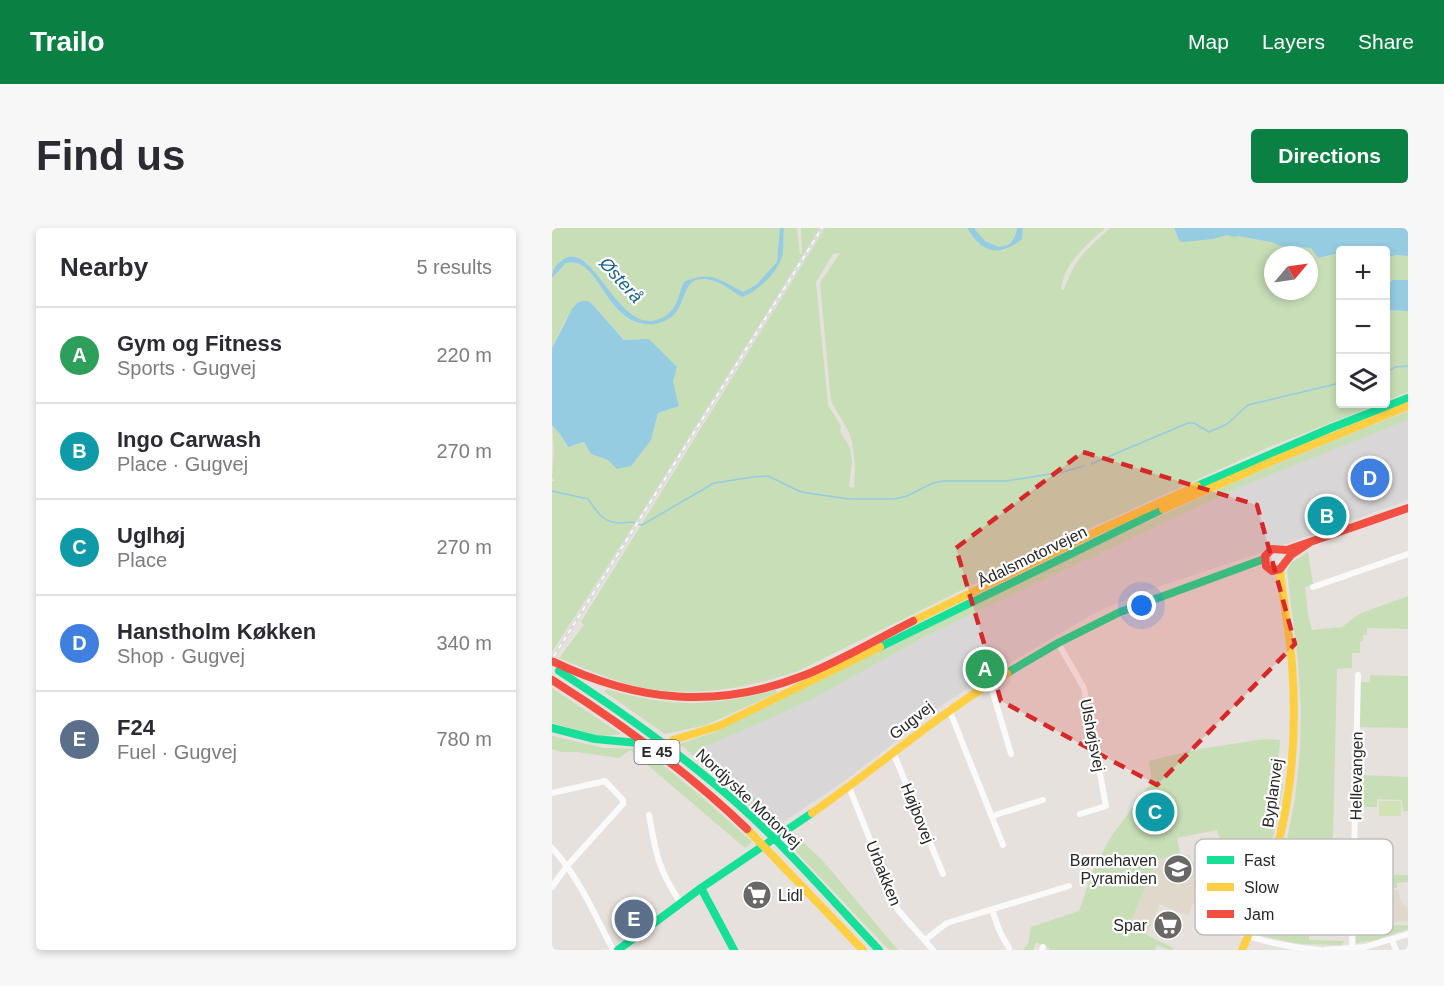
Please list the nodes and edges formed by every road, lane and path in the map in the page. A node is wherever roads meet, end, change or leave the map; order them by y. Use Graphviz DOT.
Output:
graph roads {
  1 [pos="1408,398"];
  2 [pos="1408,405"];
  3 [pos="1408,508"];
  4 [pos="1309,543"];
  5 [pos="1281,550"];
  6 [pos="1408,554"];
  7 [pos="1287,561"];
  8 [pos="1265,562"];
  9 [pos="1277,571"];
  10 [pos="1313,587"];
  11 [pos="1058,643"];
  12 [pos="552,661"];
  13 [pos="552,667"];
  14 [pos="1358,675"];
  15 [pos="552,680"];
  16 [pos="990,683"];
  17 [pos="949,709"];
  18 [pos="552,728"];
  19 [pos="673,740"];
  20 [pos="638,743"];
  21 [pos="893,752"];
  22 [pos="1011,754"];
  23 [pos="849,787"];
  24 [pos="552,793"];
  25 [pos="1043,800"];
  26 [pos="1080,814"];
  27 [pos="649,815"];
  28 [pos="992,816"];
  29 [pos="1280,839"];
  30 [pos="1353,839"];
  31 [pos="1002,845"];
  32 [pos="552,848"];
  33 [pos="567,866"];
  34 [pos="944,874"];
  35 [pos="1069,886"];
  36 [pos="552,887"];
  37 [pos="700,888"];
  38 [pos="680,902"];
  39 [pos="992,910"];
  40 [pos="1408,934"];
  41 [pos="1244,935"];
  42 [pos="1249,937"];
  43 [pos="925,940"];
  44 [pos="1392,940"];
  45 [pos="1009,948"];
  46 [pos="1292,949"];
  47 [pos="1350,949"];
  48 [pos="615,950"];
  49 [pos="734,950"];
  50 [pos="863,950"];
  51 [pos="879,950"];
  52 [pos="933,950"];
  53 [pos="1242,950"];
  54 [pos="1320,950"];
  55 [pos="1326,950"];
  56 [pos="1396,950"];
  1 -- 12 [label="main road, Ådalsmotorvejen"];
  2 -- 19 [label="main road, Ådalsmotorvejen"];
  3 -- 4 [label="main road"];
  4 -- 5 [label="main road"];
  4 -- 7 [label="main road"];
  5 -- 7 [label="main road"];
  5 -- 8 [label="main road"];
  6 -- 10 [label="street"];
  7 -- 9 [label="main road"];
  8 -- 9 [label="main road"];
  8 -- 11 [label="main road, Gugvej"];
  9 -- 29 [label="main road, Byplanvej"];
  11 -- 16 [label="main road, Gugvej"];
  11 -- 26 [label="street, Ulshøjsvej"];
  13 -- 51 [label="main road, Nordjyske Motorvej / E 45"];
  14 -- 30 [label="street, Hellevangen"];
  15 -- 50 [label="main road, Nordjyske Motorvej / E 45"];
  16 -- 17 [label="main road, Gugvej"];
  16 -- 22 [label="street"];
  17 -- 21 [label="main road, Gugvej"];
  17 -- 28 [label="street"];
  18 -- 20 [label="main road"];
  21 -- 23 [label="main road, Gugvej"];
  21 -- 34 [label="street, Højbovej"];
  23 -- 37 [label="main road, Gugvej"];
  23 -- 43 [label="street, Urbakken"];
  24 -- 33 [label="street"];
  25 -- 28 [label="street"];
  27 -- 38 [label="street"];
  28 -- 31 [label="street"];
  32 -- 33 [label="street"];
  33 -- 36 [label="street"];
  33 -- 48 [label="street"];
  35 -- 39 [label="street"];
  37 -- 38 [label="main road, Gugvej"];
  37 -- 49 [label="main road"];
  38 -- 48 [label="main road, Gugvej"];
  39 -- 43 [label="street"];
  39 -- 45 [label="street"];
  40 -- 44 [label="street"];
  41 -- 42 [label="street"];
  42 -- 46 [label="street"];
  42 -- 53 [label="main road, Byplanvej"];
  43 -- 52 [label="street, Urbakken"];
  44 -- 47 [label="street"];
  44 -- 56 [label="street"];
  46 -- 54 [label="street"];
  47 -- 55 [label="street"];
}
